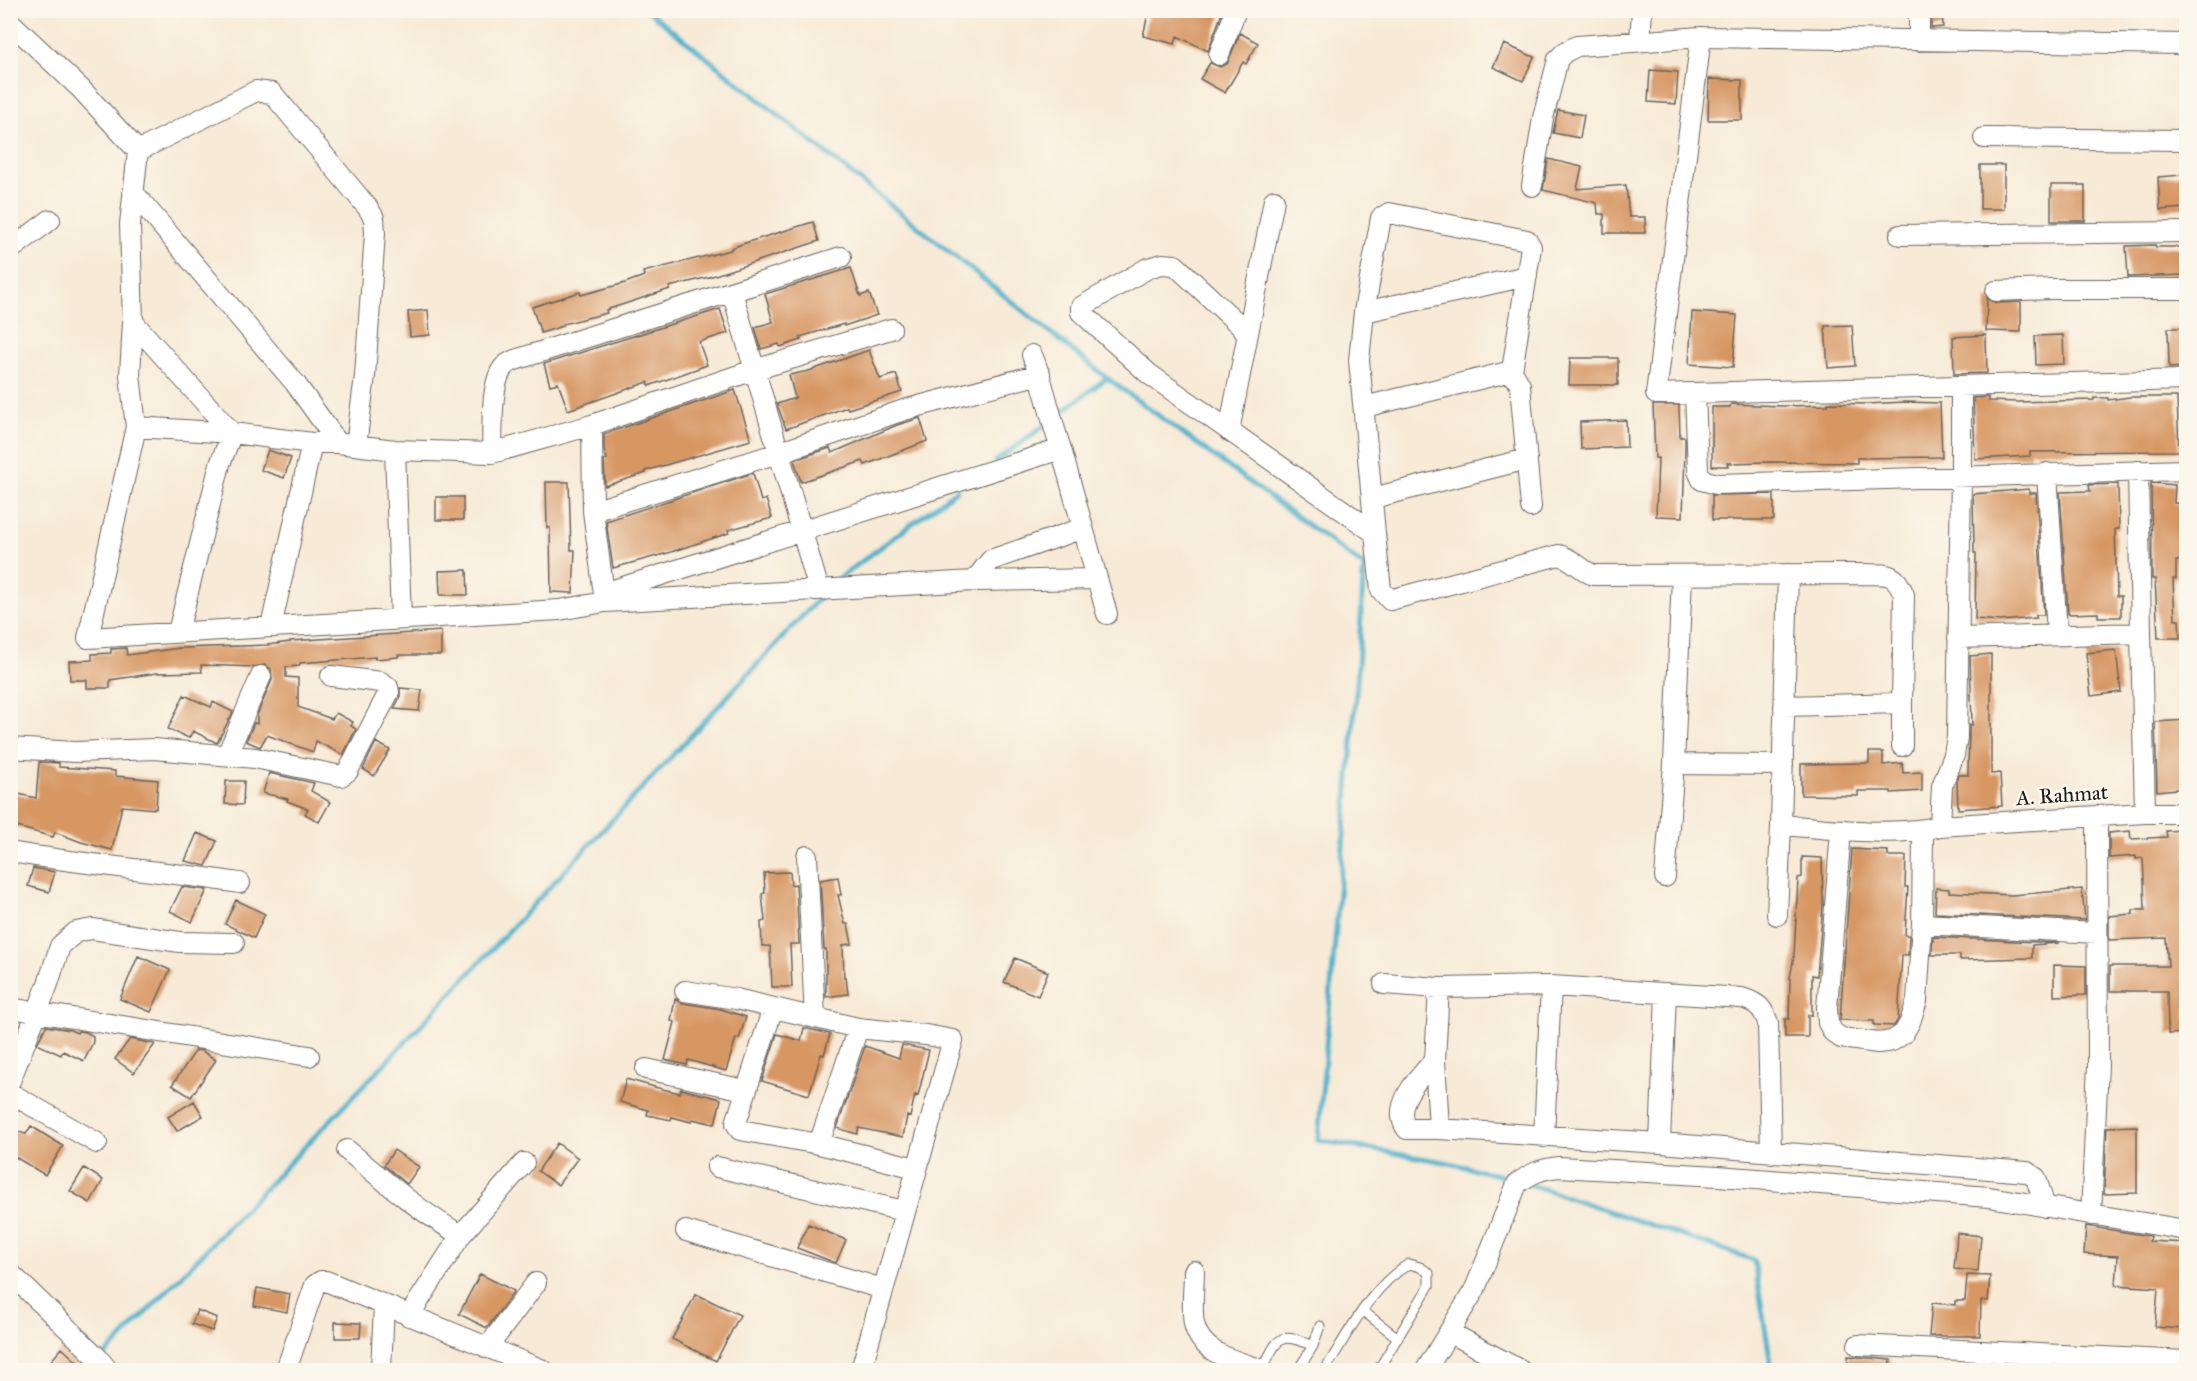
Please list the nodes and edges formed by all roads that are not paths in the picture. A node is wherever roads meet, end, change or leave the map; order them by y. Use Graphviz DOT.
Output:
graph roads {
  1 [pos="1236,10"];
  2 [pos="1642,10"];
  3 [pos="1919,10"];
  4 [pos="10,22"];
  5 [pos="1701,37"];
  6 [pos="1640,41"];
  7 [pos="1919,41"];
  8 [pos="2187,44"];
  9 [pos="1220,55"];
  10 [pos="1984,138"];
  11 [pos="2187,140"];
  12 [pos="138,151"];
  13 [pos="1532,186"];
  14 [pos="134,192"];
  15 [pos="1274,200"];
  16 [pos="50,220"];
  17 [pos="2187,232"];
  18 [pos="1900,235"];
  19 [pos="10,250"];
  20 [pos="841,257"];
  21 [pos="1527,276"];
  22 [pos="2187,289"];
  23 [pos="1996,291"];
  24 [pos="732,292"];
  25 [pos="1364,312"];
  26 [pos="133,322"];
  27 [pos="891,329"];
  28 [pos="1248,333"];
  29 [pos="1032,355"];
  30 [pos="754,370"];
  31 [pos="1512,371"];
  32 [pos="1040,374"];
  33 [pos="2187,380"];
  34 [pos="1961,388"];
  35 [pos="1695,393"];
  36 [pos="1364,407"];
  37 [pos="592,426"];
  38 [pos="136,427"];
  39 [pos="1229,431"];
  40 [pos="232,433"];
  41 [pos="312,443"];
  42 [pos="347,444"];
  43 [pos="395,450"];
  44 [pos="1061,450"];
  45 [pos="492,453"];
  46 [pos="778,453"];
  47 [pos="1527,459"];
  48 [pos="2187,470"];
  49 [pos="2138,471"];
  50 [pos="2048,474"];
  51 [pos="1961,476"];
  52 [pos="1373,498"];
  53 [pos="1531,507"];
  54 [pos="593,511"];
  55 [pos="1083,528"];
  56 [pos="801,532"];
  57 [pos="1375,533"];
  58 [pos="1788,574"];
  59 [pos="1682,575"];
  60 [pos="1097,579"];
  61 [pos="974,581"];
  62 [pos="824,590"];
  63 [pos="604,598"];
  64 [pos="1107,614"];
  65 [pos="401,619"];
  66 [pos="271,627"];
  67 [pos="178,632"];
  68 [pos="2141,633"];
  69 [pos="2057,634"];
  70 [pos="1958,638"];
  71 [pos="261,676"];
  72 [pos="332,676"];
  73 [pos="1902,703"];
  74 [pos="1784,706"];
  75 [pos="1902,746"];
  76 [pos="10,748"];
  77 [pos="227,755"];
  78 [pos="1674,764"];
  79 [pos="1783,765"];
  80 [pos="2145,813"];
  81 [pos="2187,813"];
  82 [pos="2097,818"];
  83 [pos="1781,825"];
  84 [pos="1932,828"];
  85 [pos="1841,830"];
  86 [pos="10,852"];
  87 [pos="807,856"];
  88 [pos="1665,877"];
  89 [pos="240,883"];
  90 [pos="1777,915"];
  91 [pos="1922,924"];
  92 [pos="2097,933"];
  93 [pos="234,943"];
  94 [pos="1384,984"];
  95 [pos="1551,986"];
  96 [pos="1438,988"];
  97 [pos="685,991"];
  98 [pos="1666,993"];
  99 [pos="10,1008"];
  100 [pos="773,1008"];
  101 [pos="37,1012"];
  102 [pos="815,1018"];
  103 [pos="858,1028"];
  104 [pos="309,1056"];
  105 [pos="1435,1060"];
  106 [pos="646,1069"];
  107 [pos="10,1081"];
  108 [pos="746,1090"];
  109 [pos="10,1093"];
  110 [pos="1438,1129"];
  111 [pos="1544,1137"];
  112 [pos="97,1143"];
  113 [pos="1660,1143"];
  114 [pos="819,1144"];
  115 [pos="347,1150"];
  116 [pos="1771,1153"];
  117 [pos="524,1163"];
  118 [pos="717,1167"];
  119 [pos="916,1168"];
  120 [pos="2045,1207"];
  121 [pos="904,1211"];
  122 [pos="2091,1215"];
  123 [pos="2187,1230"];
  124 [pos="686,1231"];
  125 [pos="461,1235"];
  126 [pos="1194,1272"];
  127 [pos="10,1273"];
  128 [pos="536,1283"];
  129 [pos="883,1289"];
  130 [pos="384,1306"];
  131 [pos="1363,1311"];
  132 [pos="409,1316"];
  133 [pos="1320,1326"];
  134 [pos="1449,1332"];
  135 [pos="1398,1338"];
  136 [pos="1858,1345"];
  137 [pos="1313,1346"];
  138 [pos="487,1348"];
  139 [pos="2187,1361"];
  140 [pos="509,1364"];
  141 [pos="103,1365"];
  142 [pos="1262,1370"];
  143 [pos="286,1371"];
  144 [pos="381,1371"];
  145 [pos="543,1371"];
  146 [pos="861,1371"];
  147 [pos="1298,1371"];
  148 [pos="1325,1371"];
  149 [pos="1378,1371"];
  150 [pos="1426,1371"];
  151 [pos="1520,1371"];
  1 -- 9 [label="street"];
  2 -- 6 [label="street"];
  3 -- 7 [label="street"];
  4 -- 12 [label="street"];
  5 -- 6 [label="street"];
  5 -- 7 [label="street"];
  5 -- 35 [label="street"];
  6 -- 13 [label="street"];
  7 -- 8 [label="street"];
  10 -- 11 [label="street"];
  12 -- 14 [label="street"];
  12 -- 42 [label="street"];
  14 -- 26 [label="street"];
  14 -- 42 [label="street"];
  15 -- 28 [label="street"];
  16 -- 19 [label="street"];
  17 -- 18 [label="street"];
  20 -- 24 [label="street"];
  21 -- 25 [label="street"];
  21 -- 25 [label="street"];
  21 -- 31 [label="street"];
  22 -- 23 [label="street"];
  24 -- 30 [label="street"];
  24 -- 45 [label="street"];
  25 -- 36 [label="street"];
  26 -- 38 [label="street"];
  26 -- 40 [label="street"];
  27 -- 30 [label="street"];
  28 -- 39 [label="street"];
  28 -- 39 [label="street"];
  29 -- 32 [label="street"];
  30 -- 37 [label="street"];
  30 -- 46 [label="street"];
  31 -- 36 [label="street"];
  31 -- 47 [label="street"];
  32 -- 44 [label="street"];
  32 -- 46 [label="street"];
  33 -- 34 [label="street"];
  34 -- 35 [label="street"];
  34 -- 51 [label="street"];
  35 -- 51 [label="street"];
  36 -- 52 [label="street"];
  37 -- 45 [label="street"];
  37 -- 54 [label="street"];
  38 -- 40 [label="street"];
  38 -- 67 [label="street"];
  39 -- 57 [label="street"];
  40 -- 41 [label="street"];
  40 -- 67 [label="street"];
  41 -- 42 [label="street"];
  41 -- 66 [label="street"];
  42 -- 43 [label="street"];
  43 -- 45 [label="street"];
  43 -- 65 [label="street"];
  44 -- 55 [label="street"];
  44 -- 56 [label="street"];
  46 -- 54 [label="street"];
  46 -- 56 [label="street"];
  47 -- 52 [label="street"];
  47 -- 53 [label="street"];
  48 -- 49 [label="street"];
  49 -- 50 [label="street"];
  49 -- 68 [label="street"];
  50 -- 51 [label="street"];
  50 -- 69 [label="street"];
  51 -- 70 [label="street"];
  52 -- 57 [label="street"];
  54 -- 63 [label="street"];
  55 -- 60 [label="street"];
  55 -- 61 [label="street"];
  56 -- 62 [label="street"];
  56 -- 63 [label="street"];
  57 -- 59 [label="street"];
  58 -- 59 [label="street"];
  58 -- 73 [label="street"];
  58 -- 74 [label="street"];
  59 -- 78 [label="street"];
  60 -- 61 [label="street"];
  60 -- 64 [label="street"];
  61 -- 62 [label="street"];
  62 -- 63 [label="street"];
  63 -- 65 [label="street"];
  65 -- 66 [label="street"];
  66 -- 67 [label="street"];
  68 -- 69 [label="street"];
  68 -- 80 [label="street"];
  69 -- 70 [label="street"];
  70 -- 84 [label="street"];
  71 -- 77 [label="street"];
  72 -- 77 [label="street"];
  73 -- 74 [label="street"];
  73 -- 75 [label="street"];
  74 -- 79 [label="street"];
  76 -- 77 [label="street"];
  78 -- 79 [label="street"];
  78 -- 88 [label="street"];
  79 -- 83 [label="street"];
  80 -- 81 [label="street, A. Rahmat"];
  80 -- 82 [label="street, A. Rahmat"];
  82 -- 84 [label="street, A. Rahmat"];
  82 -- 92 [label="street"];
  83 -- 85 [label="street, A. Rahmat"];
  83 -- 90 [label="street"];
  84 -- 85 [label="street, A. Rahmat"];
  84 -- 91 [label="street"];
  85 -- 91 [label="street"];
  86 -- 89 [label="street"];
  87 -- 102 [label="street"];
  91 -- 92 [label="street"];
  92 -- 122 [label="street"];
  93 -- 101 [label="street"];
  94 -- 96 [label="street"];
  95 -- 96 [label="street"];
  95 -- 98 [label="street"];
  95 -- 111 [label="street"];
  96 -- 105 [label="street"];
  97 -- 100 [label="street"];
  98 -- 113 [label="street"];
  98 -- 116 [label="street"];
  99 -- 101 [label="street"];
  100 -- 102 [label="street"];
  100 -- 108 [label="street"];
  101 -- 104 [label="street"];
  101 -- 107 [label="street"];
  102 -- 103 [label="street"];
  103 -- 114 [label="street"];
  103 -- 119 [label="street"];
  105 -- 110 [label="street"];
  105 -- 110 [label="street"];
  106 -- 108 [label="street"];
  108 -- 114 [label="street"];
  109 -- 112 [label="street"];
  110 -- 111 [label="street"];
  111 -- 113 [label="street"];
  113 -- 116 [label="street"];
  114 -- 119 [label="street"];
  115 -- 125 [label="street"];
  116 -- 120 [label="street"];
  117 -- 125 [label="street"];
  118 -- 121 [label="street"];
  119 -- 121 [label="street"];
  120 -- 122 [label="street"];
  120 -- 134 [label="street"];
  121 -- 129 [label="street"];
  122 -- 123 [label="street"];
  124 -- 129 [label="street"];
  125 -- 132 [label="street"];
  126 -- 142 [label="street"];
  127 -- 141 [label="street"];
  128 -- 138 [label="street"];
  129 -- 146 [label="street"];
  130 -- 132 [label="street"];
  130 -- 143 [label="street"];
  130 -- 144 [label="street"];
  131 -- 135 [label="lane"];
  131 -- 135 [label="lane"];
  131 -- 148 [label="lane"];
  132 -- 138 [label="street"];
  133 -- 137 [label="lane"];
  134 -- 150 [label="street"];
  134 -- 151 [label="street"];
  135 -- 149 [label="lane"];
  136 -- 139 [label="street"];
  137 -- 142 [label="lane"];
  137 -- 147 [label="lane"];
  138 -- 140 [label="street"];
  140 -- 145 [label="street"];
}
